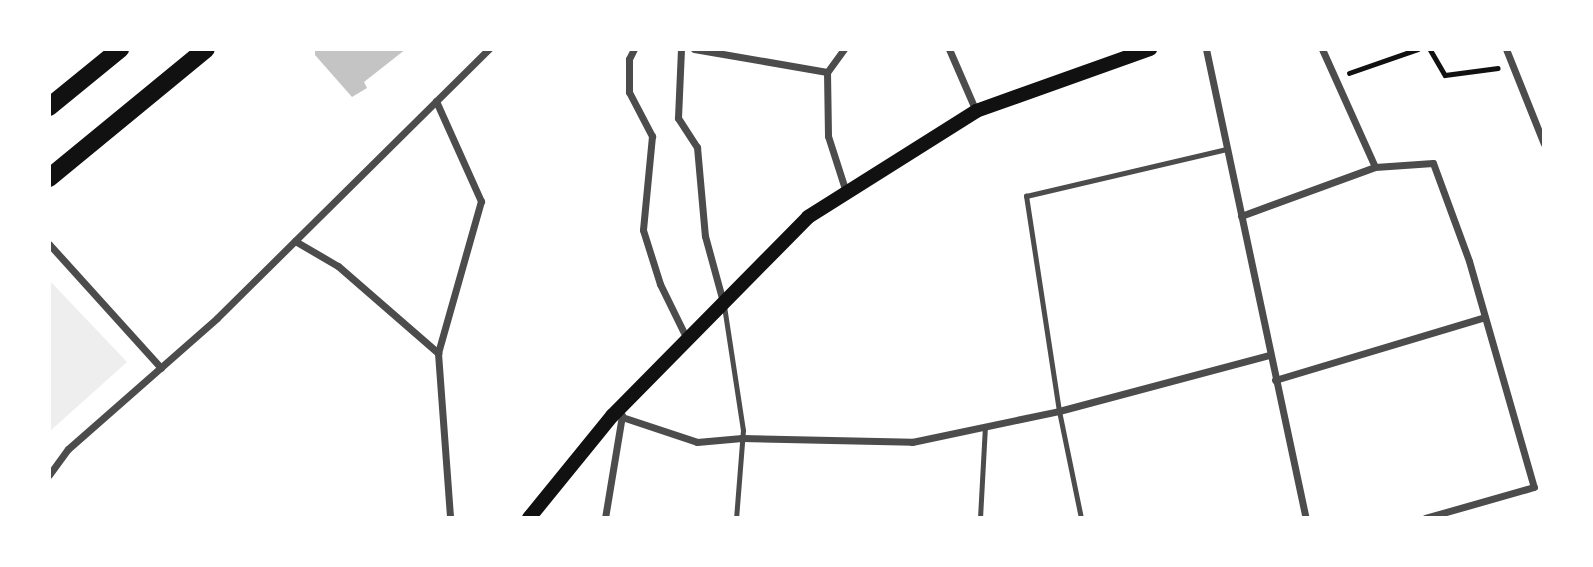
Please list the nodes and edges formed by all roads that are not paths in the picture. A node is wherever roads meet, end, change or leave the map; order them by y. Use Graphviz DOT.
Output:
graph roads {
  1 [pos="120,49"];
  2 [pos="206,49"];
  3 [pos="489,49"];
  4 [pos="634,49"];
  5 [pos="681,49"];
  6 [pos="694,49"];
  7 [pos="844,49"];
  8 [pos="949,49"];
  9 [pos="1150,49"];
  10 [pos="1206,49"];
  11 [pos="1322,49"];
  12 [pos="1506,49"];
  13 [pos="827,72"];
  14 [pos="436,101"];
  15 [pos="49,107"];
  16 [pos="976,111"];
  17 [pos="1544,144"];
  18 [pos="1227,149"];
  19 [pos="1374,167"];
  20 [pos="49,178"];
  21 [pos="846,192"];
  22 [pos="1241,216"];
  23 [pos="295,241"];
  24 [pos="49,244"];
  25 [pos="723,303"];
  26 [pos="1485,317"];
  27 [pos="687,339"];
  28 [pos="438,353"];
  29 [pos="1269,355"];
  30 [pos="161,368"];
  31 [pos="1275,380"];
  32 [pos="623,410"];
  33 [pos="1059,411"];
  34 [pos="985,426"];
  35 [pos="743,438"];
  36 [pos="49,475"];
  37 [pos="450,518"];
  38 [pos="528,518"];
  39 [pos="605,518"];
  40 [pos="736,518"];
  41 [pos="980,518"];
  42 [pos="1081,518"];
  43 [pos="1306,518"];
  44 [pos="1425,518"];
  1 -- 15 [label="main road"];
  2 -- 20 [label="main road"];
  3 -- 14 [label="street"];
  4 -- 27 [label="street"];
  5 -- 25 [label="street"];
  6 -- 13 [label="street"];
  7 -- 13 [label="street"];
  8 -- 16 [label="street"];
  9 -- 16 [label="main road"];
  10 -- 18 [label="street"];
  11 -- 19 [label="street"];
  12 -- 17 [label="street"];
  13 -- 21 [label="street"];
  14 -- 23 [label="street"];
  14 -- 28 [label="street"];
  16 -- 21 [label="main road"];
  18 -- 22 [label="street"];
  18 -- 33 [label="lane"];
  19 -- 22 [label="street"];
  19 -- 26 [label="street"];
  21 -- 25 [label="main road"];
  22 -- 29 [label="street"];
  23 -- 28 [label="street"];
  23 -- 30 [label="street"];
  24 -- 30 [label="street"];
  25 -- 27 [label="main road"];
  25 -- 35 [label="lane"];
  26 -- 31 [label="street"];
  26 -- 44 [label="street"];
  27 -- 32 [label="main road"];
  28 -- 37 [label="street"];
  29 -- 31 [label="street"];
  29 -- 33 [label="street"];
  30 -- 36 [label="street"];
  31 -- 43 [label="street"];
  32 -- 35 [label="street"];
  32 -- 38 [label="main road"];
  32 -- 39 [label="street"];
  33 -- 34 [label="street"];
  33 -- 42 [label="lane"];
  34 -- 35 [label="street"];
  34 -- 41 [label="lane"];
  35 -- 40 [label="lane"];
}
